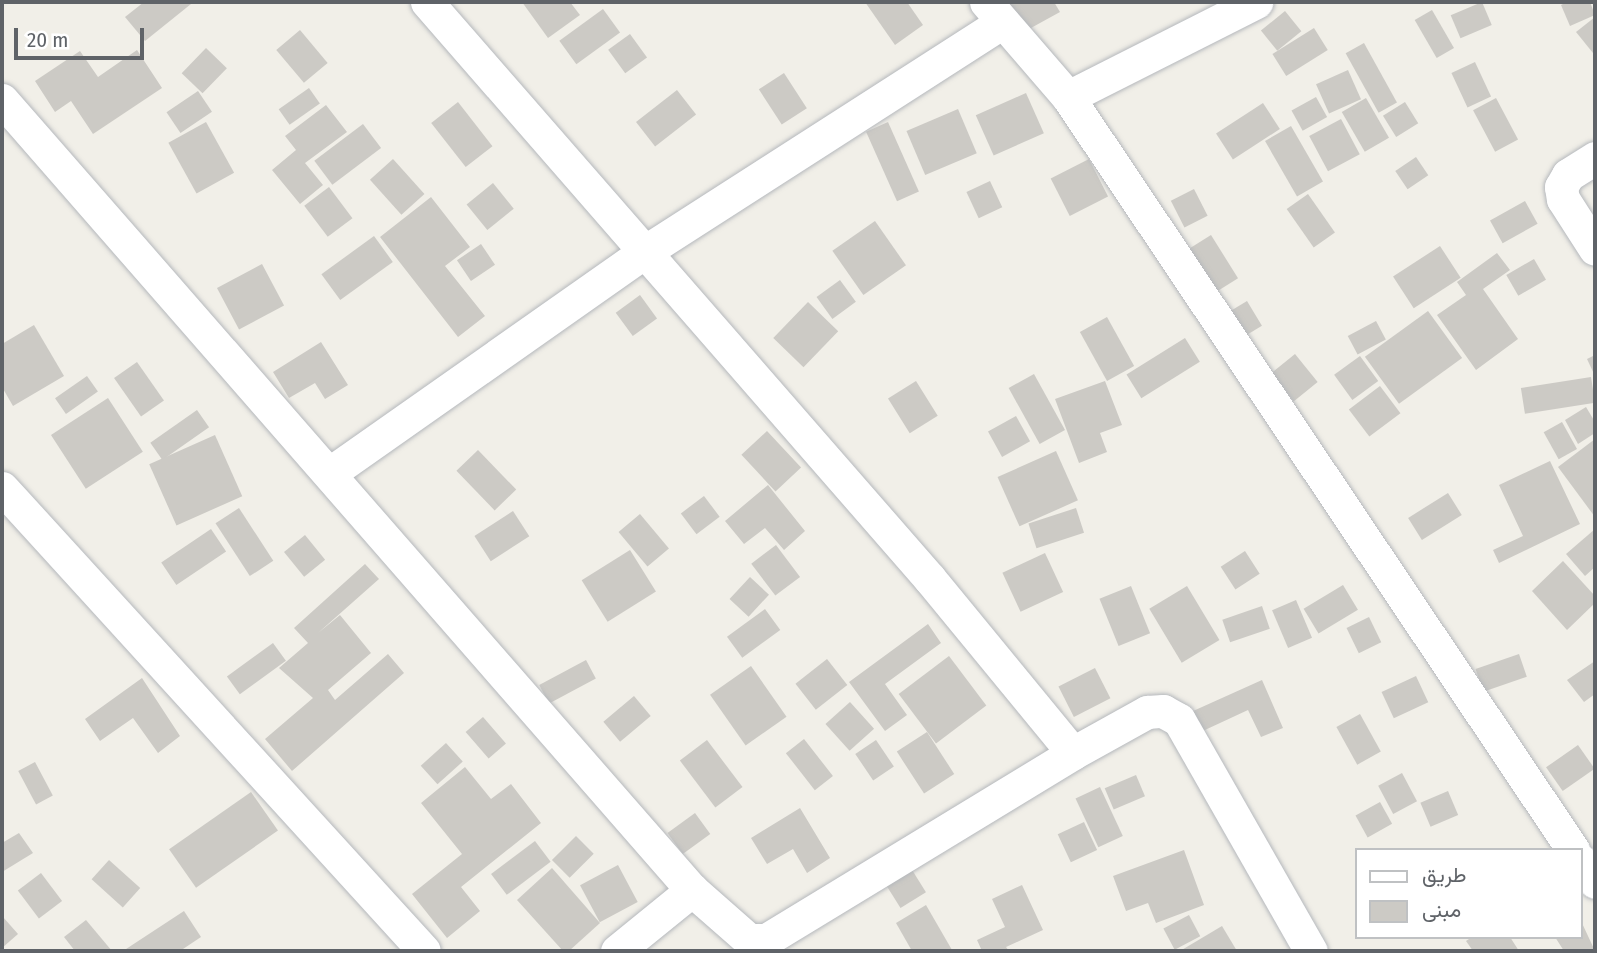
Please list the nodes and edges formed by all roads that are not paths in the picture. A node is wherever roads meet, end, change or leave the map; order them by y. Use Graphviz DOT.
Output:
graph roads {
  1 [pos="427,2"];
  2 [pos="1256,2"];
  3 [pos="994,12"];
  4 [pos="1068,97"];
  5 [pos="2,100"];
  6 [pos="1595,158"];
  7 [pos="1595,249"];
  8 [pos="646,251"];
  9 [pos="331,473"];
  10 [pos="2,488"];
  11 [pos="1073,753"];
  12 [pos="1572,848"];
  13 [pos="1583,864"];
  14 [pos="1595,882"];
  15 [pos="692,890"];
  16 [pos="424,951"];
  17 [pos="617,951"];
  18 [pos="1311,951"];
  1 -- 8 [label="street"];
  2 -- 4 [label="street"];
  3 -- 4 [label="street"];
  3 -- 8 [label="street"];
  4 -- 12 [label="street"];
  5 -- 9 [label="street"];
  6 -- 7 [label="street"];
  8 -- 9 [label="street"];
  8 -- 11 [label="street"];
  9 -- 15 [label="street"];
  10 -- 16 [label="street"];
  11 -- 15 [label="street"];
  11 -- 18 [label="street"];
  13 -- 14 [label="street"];
  15 -- 17 [label="street"];
}
